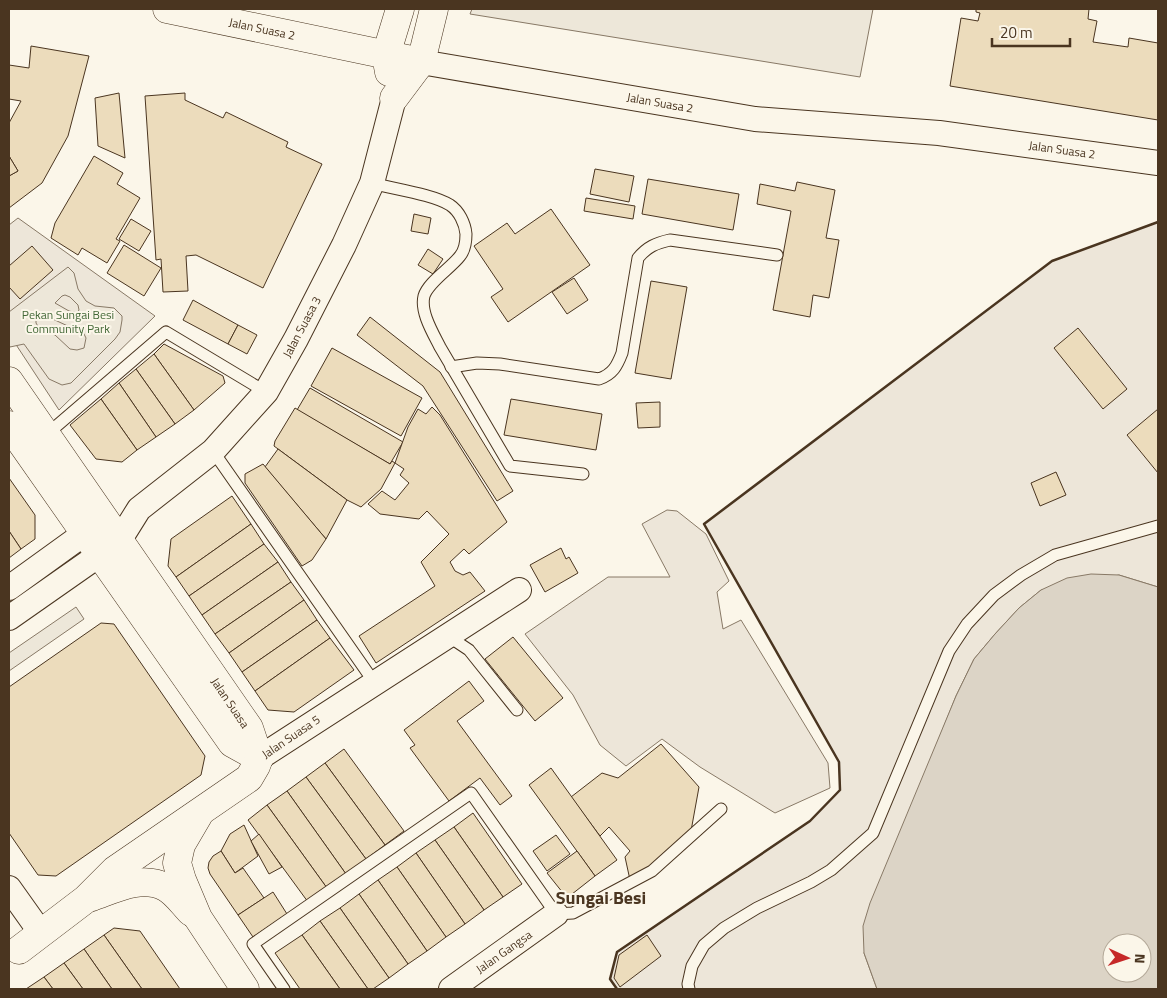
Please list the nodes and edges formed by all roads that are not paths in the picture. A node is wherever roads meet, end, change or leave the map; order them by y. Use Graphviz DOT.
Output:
graph roads {
  1 [pos="167,9"];
  2 [pos="400,9"];
  3 [pos="434,9"];
  4 [pos="386,55"];
  5 [pos="421,62"];
  6 [pos="394,98"];
  7 [pos="1158,163"];
  8 [pos="372,184"];
  9 [pos="777,255"];
  10 [pos="451,367"];
  11 [pos="9,381"];
  12 [pos="266,392"];
  13 [pos="22,426"];
  14 [pos="213,451"];
  15 [pos="583,474"];
  16 [pos="1158,526"];
  17 [pos="102,537"];
  18 [pos="9,588"];
  19 [pos="519,590"];
  20 [pos="9,618"];
  21 [pos="448,636"];
  22 [pos="374,682"];
  23 [pos="518,710"];
  24 [pos="259,758"];
  25 [pos="721,809"];
  26 [pos="200,812"];
  27 [pos="9,888"];
  28 [pos="86,899"];
  29 [pos="556,914"];
  30 [pos="198,918"];
  31 [pos="41,933"];
  32 [pos="12,948"];
  33 [pos="245,989"];
  34 [pos="284,989"];
  35 [pos="451,989"];
  36 [pos="689,989"];
  1 -- 4 [label="street, Jalan Suasa 2"];
  2 -- 4 [label="street, Jalan Suasa 3"];
  3 -- 5 [label="street, Jalan Suasa 3"];
  4 -- 5 [label="street, Jalan Suasa 2"];
  4 -- 6 [label="street, Jalan Suasa 3"];
  5 -- 6 [label="street, Jalan Suasa 3"];
  5 -- 7 [label="street, Jalan Suasa 2"];
  6 -- 8 [label="street, Jalan Suasa 3"];
  8 -- 10 [label="lane"];
  8 -- 12 [label="street, Jalan Suasa 3"];
  9 -- 10 [label="lane"];
  10 -- 15 [label="lane"];
  11 -- 13 [label="street, Jalan Suasa"];
  12 -- 13 [label="lane"];
  12 -- 14 [label="street, Jalan Suasa 3"];
  13 -- 17 [label="street, Jalan Suasa"];
  14 -- 17 [label="street, Jalan Suasa 3"];
  14 -- 22 [label="lane"];
  16 -- 36 [label="lane"];
  17 -- 18 [label="street, Jalan Suasa 3"];
  17 -- 20 [label="street, Jalan Suasa 3"];
  17 -- 24 [label="street, Jalan Suasa"];
  19 -- 21 [label="street, Jalan Suasa 5"];
  21 -- 22 [label="street, Jalan Suasa 5"];
  21 -- 23 [label="lane"];
  22 -- 24 [label="street, Jalan Suasa 5"];
  24 -- 26 [label="street, Jalan Suasa 5"];
  25 -- 29 [label="lane"];
  26 -- 28 [label="street, Jalan Suasa 5"];
  26 -- 30 [label="street"];
  27 -- 31 [label="street"];
  28 -- 30 [label="street"];
  28 -- 31 [label="street, Jalan Suasa 5"];
  29 -- 34 [label="lane"];
  29 -- 35 [label="street, Jalan Gangsa"];
  30 -- 33 [label="street"];
  31 -- 32 [label="street, Jalan Suasa 5"];
}
